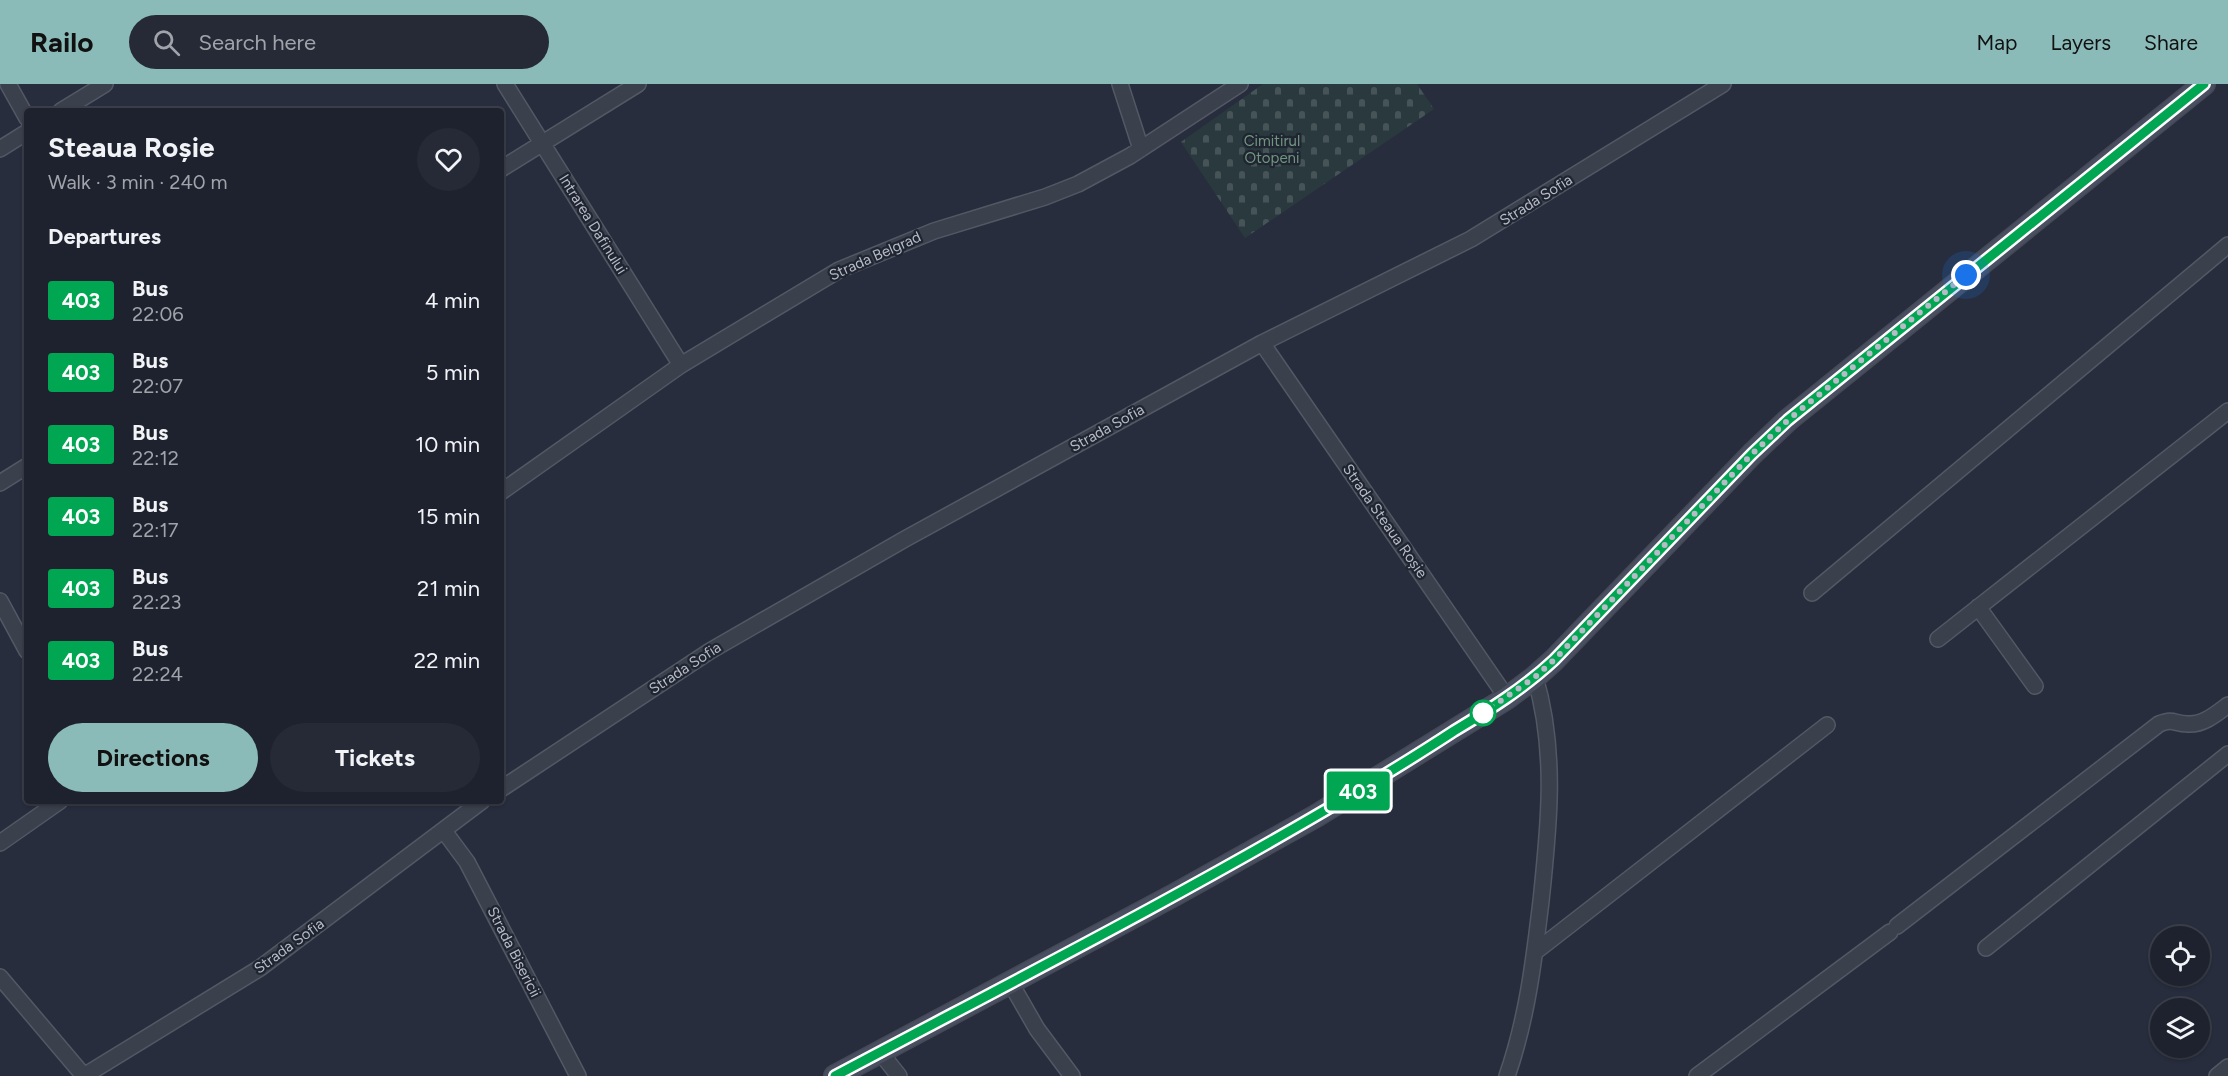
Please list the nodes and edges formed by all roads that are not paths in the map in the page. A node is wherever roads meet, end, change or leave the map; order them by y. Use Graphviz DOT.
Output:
graph roads {
  1 [pos="8,84"];
  2 [pos="105,84"];
  3 [pos="505,84"];
  4 [pos="638,84"];
  5 [pos="1120,84"];
  6 [pos="1240,84"];
  7 [pos="1723,84"];
  8 [pos="2204,84"];
  9 [pos="66,108"];
  10 [pos="24,113"];
  11 [pos="24,134"];
  12 [pos="542,144"];
  13 [pos="0,149"];
  14 [pos="1141,149"];
  15 [pos="504,167"];
  16 [pos="2228,245"];
  17 [pos="1262,343"];
  18 [pos="681,365"];
  19 [pos="2228,411"];
  20 [pos="24,468"];
  21 [pos="0,483"];
  22 [pos="504,490"];
  23 [pos="1812,593"];
  24 [pos="0,601"];
  25 [pos="1978,607"];
  26 [pos="1938,639"];
  27 [pos="24,645"];
  28 [pos="1535,677"];
  29 [pos="2035,686"];
  30 [pos="1507,698"];
  31 [pos="2228,705"];
  32 [pos="1827,725"];
  33 [pos="2228,754"];
  34 [pos="504,787"];
  35 [pos="56,804"];
  36 [pos="477,804"];
  37 [pos="444,831"];
  38 [pos="0,843"];
  39 [pos="1986,948"];
  40 [pos="1535,952"];
  41 [pos="0,977"];
  42 [pos="1010,982"];
  43 [pos="880,1052"];
  44 [pos="2228,1067"];
  45 [pos="84,1076"];
  46 [pos="578,1076"];
  47 [pos="835,1076"];
  48 [pos="899,1076"];
  49 [pos="1072,1076"];
  50 [pos="1507,1076"];
  51 [pos="1697,1076"];
  52 [pos="2217,1076"];
  1 -- 10 [label="street"];
  2 -- 9 [label="street"];
  3 -- 12 [label="street, Intrarea Dafinului"];
  4 -- 12 [label="street"];
  5 -- 14 [label="street"];
  6 -- 14 [label="street, Strada Belgrad"];
  7 -- 17 [label="street, Strada Sofia"];
  8 -- 28 [label="main road"];
  11 -- 13 [label="street"];
  12 -- 15 [label="street"];
  12 -- 18 [label="street, Intrarea Dafinului"];
  14 -- 18 [label="street, Strada Belgrad"];
  16 -- 23 [label="street"];
  17 -- 30 [label="street, Strada Steaua Roșie"];
  17 -- 34 [label="street, Strada Sofia"];
  18 -- 22 [label="street, Strada Belgrad"];
  19 -- 25 [label="street"];
  20 -- 21 [label="street"];
  24 -- 27 [label="street"];
  25 -- 26 [label="street"];
  25 -- 29 [label="street"];
  28 -- 30 [label="main road"];
  28 -- 40 [label="street"];
  30 -- 42 [label="main road"];
  31 -- 51 [label="street"];
  32 -- 40 [label="street"];
  33 -- 39 [label="street"];
  35 -- 38 [label="street"];
  36 -- 37 [label="street, Strada Sofia"];
  37 -- 45 [label="street, Strada Sofia"];
  37 -- 46 [label="street, Strada Bisericii"];
  40 -- 50 [label="street"];
  41 -- 45 [label="street"];
  42 -- 43 [label="main road"];
  42 -- 49 [label="street"];
  43 -- 47 [label="main road"];
  43 -- 48 [label="street"];
  44 -- 52 [label="street"];
}
